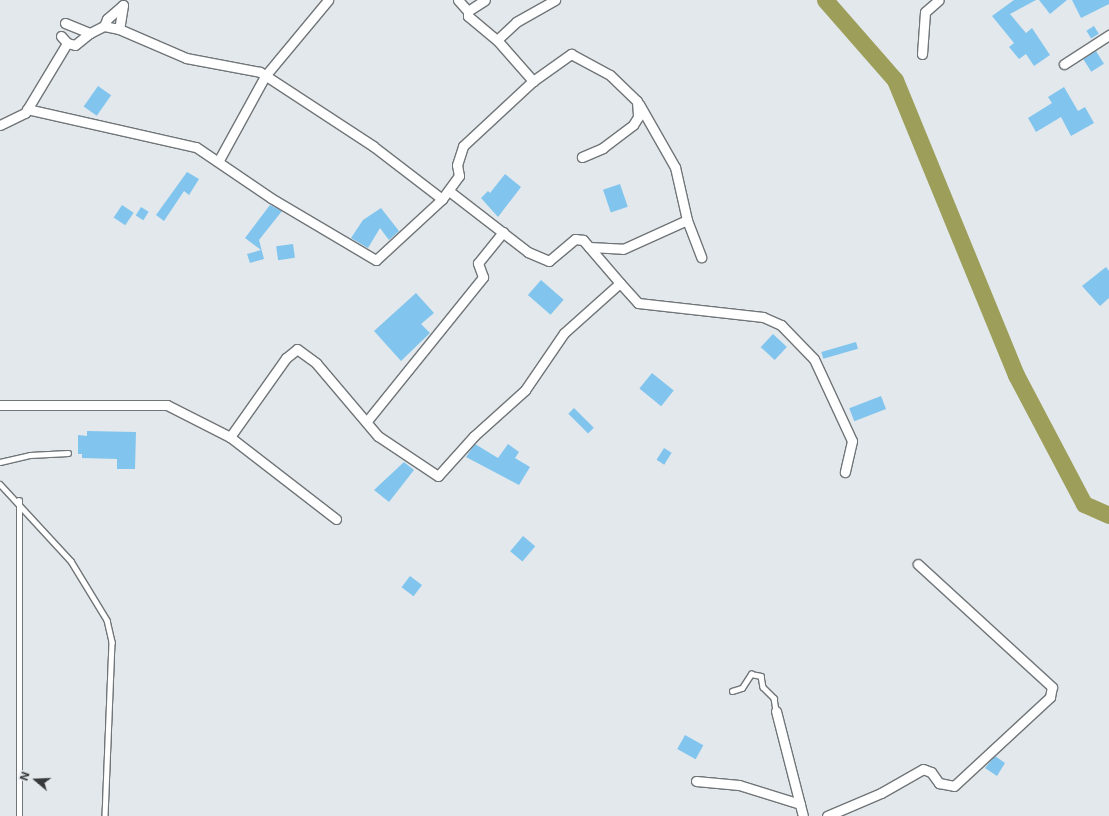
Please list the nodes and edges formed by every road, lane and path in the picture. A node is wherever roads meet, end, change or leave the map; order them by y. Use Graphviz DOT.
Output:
graph roads {
  1 [pos="328,0"];
  2 [pos="458,0"];
  3 [pos="485,0"];
  4 [pos="555,0"];
  5 [pos="940,0"];
  6 [pos="127,3"];
  7 [pos="316,3"];
  8 [pos="468,11"];
  9 [pos="119,18"];
  10 [pos="65,23"];
  11 [pos="107,27"];
  12 [pos="119,29"];
  13 [pos="90,33"];
  14 [pos="1109,35"];
  15 [pos="497,40"];
  16 [pos="922,54"];
  17 [pos="1064,64"];
  18 [pos="265,76"];
  19 [pos="533,81"];
  20 [pos="637,101"];
  21 [pos="27,110"];
  22 [pos="0,124"];
  23 [pos="582,157"];
  24 [pos="219,160"];
  25 [pos="449,191"];
  26 [pos="442,199"];
  27 [pos="687,220"];
  28 [pos="503,232"];
  29 [pos="589,247"];
  30 [pos="701,257"];
  31 [pos="620,283"];
  32 [pos="0,405"];
  33 [pos="367,421"];
  34 [pos="230,437"];
  35 [pos="68,453"];
  36 [pos="0,462"];
  37 [pos="845,472"];
  38 [pos="0,484"];
  39 [pos="19,500"];
  40 [pos="336,519"];
  41 [pos="918,564"];
  42 [pos="732,691"];
  43 [pos="776,711"];
  44 [pos="696,781"];
  45 [pos="800,804"];
  46 [pos="19,816"];
  47 [pos="105,816"];
  48 [pos="803,816"];
  49 [pos="827,816"];
  1 -- 7 [label="street"];
  2 -- 8 [label="street"];
  3 -- 8 [label="street"];
  4 -- 15 [label="street"];
  5 -- 16 [label="street"];
  6 -- 9 [label="street"];
  6 -- 11 [label="street"];
  7 -- 18 [label="street"];
  8 -- 15 [label="street"];
  9 -- 11 [label="street"];
  9 -- 12 [label="street"];
  10 -- 13 [label="street"];
  11 -- 12 [label="street"];
  11 -- 13 [label="street"];
  12 -- 18 [label="street"];
  13 -- 21 [label="street"];
  14 -- 17 [label="street"];
  15 -- 19 [label="street"];
  18 -- 24 [label="street"];
  18 -- 26 [label="street"];
  19 -- 20 [label="street"];
  19 -- 25 [label="street"];
  20 -- 23 [label="street"];
  20 -- 27 [label="street"];
  21 -- 22 [label="street"];
  21 -- 24 [label="street"];
  24 -- 26 [label="street"];
  25 -- 26 [label="street"];
  25 -- 28 [label="street"];
  27 -- 29 [label="street"];
  27 -- 30 [label="street"];
  28 -- 29 [label="street"];
  28 -- 33 [label="street"];
  29 -- 31 [label="street"];
  31 -- 33 [label="street"];
  31 -- 37 [label="street"];
  32 -- 34 [label="street"];
  33 -- 34 [label="street"];
  34 -- 40 [label="street"];
  35 -- 36 [label="lane"];
  38 -- 39 [label="lane"];
  39 -- 46 [label="lane"];
  39 -- 47 [label="lane"];
  41 -- 49 [label="street"];
  42 -- 43 [label="lane"];
  43 -- 45 [label="street"];
  44 -- 45 [label="street"];
  45 -- 48 [label="street"];
}
